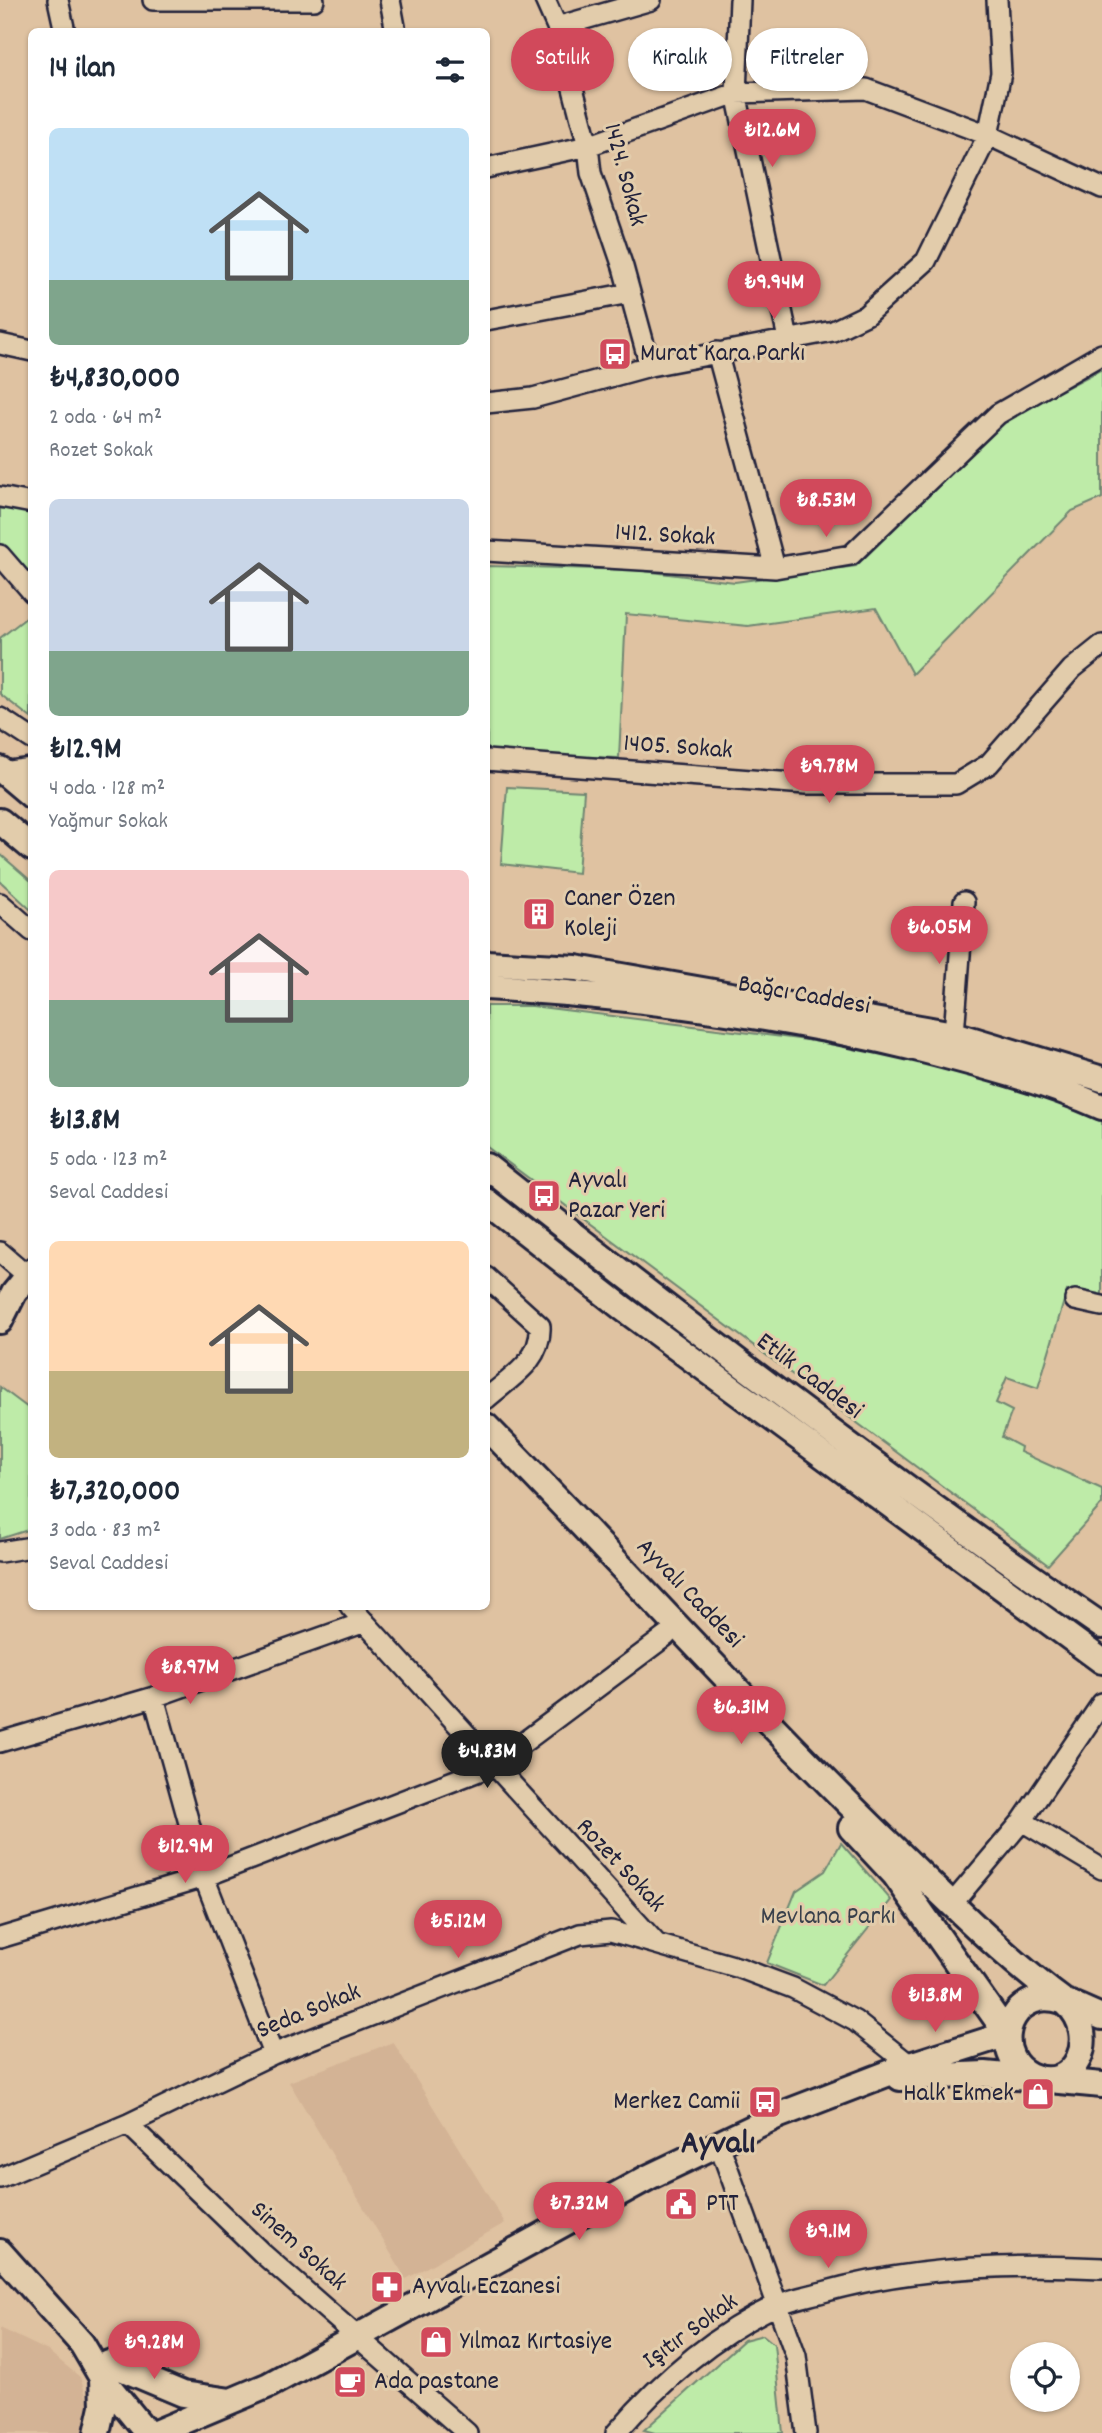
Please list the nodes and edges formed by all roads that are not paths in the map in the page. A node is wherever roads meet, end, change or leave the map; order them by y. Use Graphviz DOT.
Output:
graph roads {
  1 [pos="58,0"];
  2 [pos="153,0"];
  3 [pos="314,0"];
  4 [pos="390,0"];
  5 [pos="545,0"];
  6 [pos="651,0"];
  7 [pos="740,0"];
  8 [pos="997,0"];
  9 [pos="557,27"];
  10 [pos="64,28"];
  11 [pos="395,28"];
  12 [pos="736,93"];
  13 [pos="988,135"];
  14 [pos="588,146"];
  15 [pos="490,167"];
  16 [pos="1102,188"];
  17 [pos="630,293"];
  18 [pos="490,319"];
  19 [pos="788,339"];
  20 [pos="0,344"];
  21 [pos="28,350"];
  22 [pos="717,352"];
  23 [pos="1102,354"];
  24 [pos="650,366"];
  25 [pos="490,403"];
  26 [pos="0,497"];
  27 [pos="28,502"];
  28 [pos="490,551"];
  29 [pos="0,555"];
  30 [pos="775,568"];
  31 [pos="28,587"];
  32 [pos="1102,645"];
  33 [pos="0,718"];
  34 [pos="28,736"];
  35 [pos="490,760"];
  36 [pos="28,768"];
  37 [pos="2,770"];
  38 [pos="28,793"];
  39 [pos="0,821"];
  40 [pos="28,845"];
  41 [pos="964,902"];
  42 [pos="0,903"];
  43 [pos="28,928"];
  44 [pos="490,963"];
  45 [pos="490,987"];
  46 [pos="954,1034"];
  47 [pos="1102,1079"];
  48 [pos="1102,1107"];
  49 [pos="490,1169"];
  50 [pos="490,1204"];
  51 [pos="0,1252"];
  52 [pos="490,1281"];
  53 [pos="18,1285"];
  54 [pos="1075,1300"];
  55 [pos="1102,1307"];
  56 [pos="0,1321"];
  57 [pos="490,1395"];
  58 [pos="490,1430"];
  59 [pos="490,1454"];
  60 [pos="28,1548"];
  61 [pos="0,1552"];
  62 [pos="354,1610"];
  63 [pos="365,1622"];
  64 [pos="1102,1626"];
  65 [pos="666,1636"];
  66 [pos="1102,1661"];
  67 [pos="154,1697"];
  68 [pos="1102,1703"];
  69 [pos="0,1742"];
  70 [pos="492,1766"];
  71 [pos="1022,1821"];
  72 [pos="1102,1869"];
  73 [pos="204,1877"];
  74 [pos="952,1904"];
  75 [pos="0,1938"];
  76 [pos="656,1942"];
  77 [pos="1064,2002"];
  78 [pos="1102,2017"];
  79 [pos="1007,2034"];
  80 [pos="273,2054"];
  81 [pos="909,2065"];
  82 [pos="1043,2078"];
  83 [pos="881,2079"];
  84 [pos="1102,2085"];
  85 [pos="128,2124"];
  86 [pos="719,2144"];
  87 [pos="0,2178"];
  88 [pos="0,2252"];
  89 [pos="1102,2268"];
  90 [pos="778,2305"];
  91 [pos="358,2337"];
  92 [pos="105,2371"];
  93 [pos="230,2401"];
  94 [pos="163,2430"];
  95 [pos="97,2433"];
  96 [pos="467,2433"];
  97 [pos="616,2433"];
  98 [pos="806,2433"];
  1 -- 10 [label="street"];
  2 -- 3 [label="street"];
  4 -- 11 [label="street"];
  5 -- 9 [label="street, 1424. Sokak"];
  6 -- 9 [label="street"];
  7 -- 12 [label="street"];
  8 -- 13 [label="street"];
  9 -- 14 [label="street, 1424. Sokak"];
  12 -- 13 [label="street"];
  12 -- 14 [label="street"];
  12 -- 19 [label="street"];
  13 -- 16 [label="street"];
  13 -- 19 [label="street"];
  14 -- 15 [label="street"];
  14 -- 17 [label="street, 1424. Sokak"];
  17 -- 18 [label="street"];
  17 -- 24 [label="street, 1424. Sokak"];
  19 -- 22 [label="street"];
  20 -- 21 [label="street"];
  22 -- 24 [label="street"];
  22 -- 30 [label="street"];
  23 -- 30 [label="street, 1412. Sokak"];
  24 -- 25 [label="street"];
  26 -- 27 [label="street"];
  28 -- 30 [label="street, 1412. Sokak"];
  29 -- 31 [label="street"];
  32 -- 35 [label="street, 1405. Sokak"];
  33 -- 34 [label="street"];
  36 -- 37 [label="street"];
  37 -- 38 [label="main road"];
  39 -- 40 [label="main road"];
  41 -- 46 [label="street"];
  42 -- 43 [label="street"];
  44 -- 46 [label="main road, Bağcı Caddesi"];
  45 -- 48 [label="main road, Bağcı Caddesi"];
  46 -- 47 [label="main road, Bağcı Caddesi"];
  49 -- 64 [label="main road, Etlik Caddesi"];
  50 -- 66 [label="main road"];
  51 -- 53 [label="street"];
  52 -- 57 [label="street"];
  53 -- 56 [label="main road"];
  54 -- 55 [label="street"];
  58 -- 74 [label="main road, Ayvalı Caddesi"];
  59 -- 65 [label="main road, Ayvalı Caddesi"];
  60 -- 61 [label="street"];
  62 -- 63 [label="street, Rozet Sokak"];
  63 -- 67 [label="street"];
  63 -- 70 [label="street, Rozet Sokak"];
  65 -- 70 [label="street"];
  65 -- 79 [label="main road, Ayvalı Caddesi"];
  67 -- 69 [label="street"];
  67 -- 73 [label="street"];
  68 -- 71 [label="street"];
  70 -- 73 [label="street"];
  70 -- 76 [label="street, Rozet Sokak"];
  71 -- 72 [label="street"];
  71 -- 74 [label="street"];
  73 -- 75 [label="street"];
  73 -- 80 [label="street"];
  74 -- 77 [label="main road, Ayvalı Caddesi"];
  76 -- 80 [label="street, Seda Sokak"];
  76 -- 81 [label="street, Seda Sokak"];
  77 -- 78 [label="main road, Ayvalı Caddesi"];
  77 -- 79 [label="main road, Ayvalı Caddesi"];
  77 -- 82 [label="main road, Ayvalı Caddesi"];
  79 -- 81 [label="main road"];
  79 -- 82 [label="main road, Ayvalı Caddesi"];
  80 -- 85 [label="street, Seda Sokak"];
  81 -- 83 [label="main road"];
  82 -- 83 [label="main road"];
  82 -- 84 [label="main road, Ayvalı Caddesi"];
  83 -- 86 [label="main road"];
  85 -- 87 [label="street, Seda Sokak"];
  85 -- 91 [label="street, Sinem Sokak"];
  86 -- 90 [label="street"];
  86 -- 91 [label="main road"];
  88 -- 92 [label="main road"];
  89 -- 90 [label="street, Işıtır Sokak"];
  90 -- 97 [label="street, Işıtır Sokak"];
  90 -- 98 [label="street"];
  91 -- 93 [label="main road"];
  91 -- 96 [label="street, Sinem Sokak"];
  92 -- 93 [label="main road"];
  92 -- 94 [label="main road"];
  92 -- 95 [label="main road"];
  93 -- 94 [label="main road"];
}
